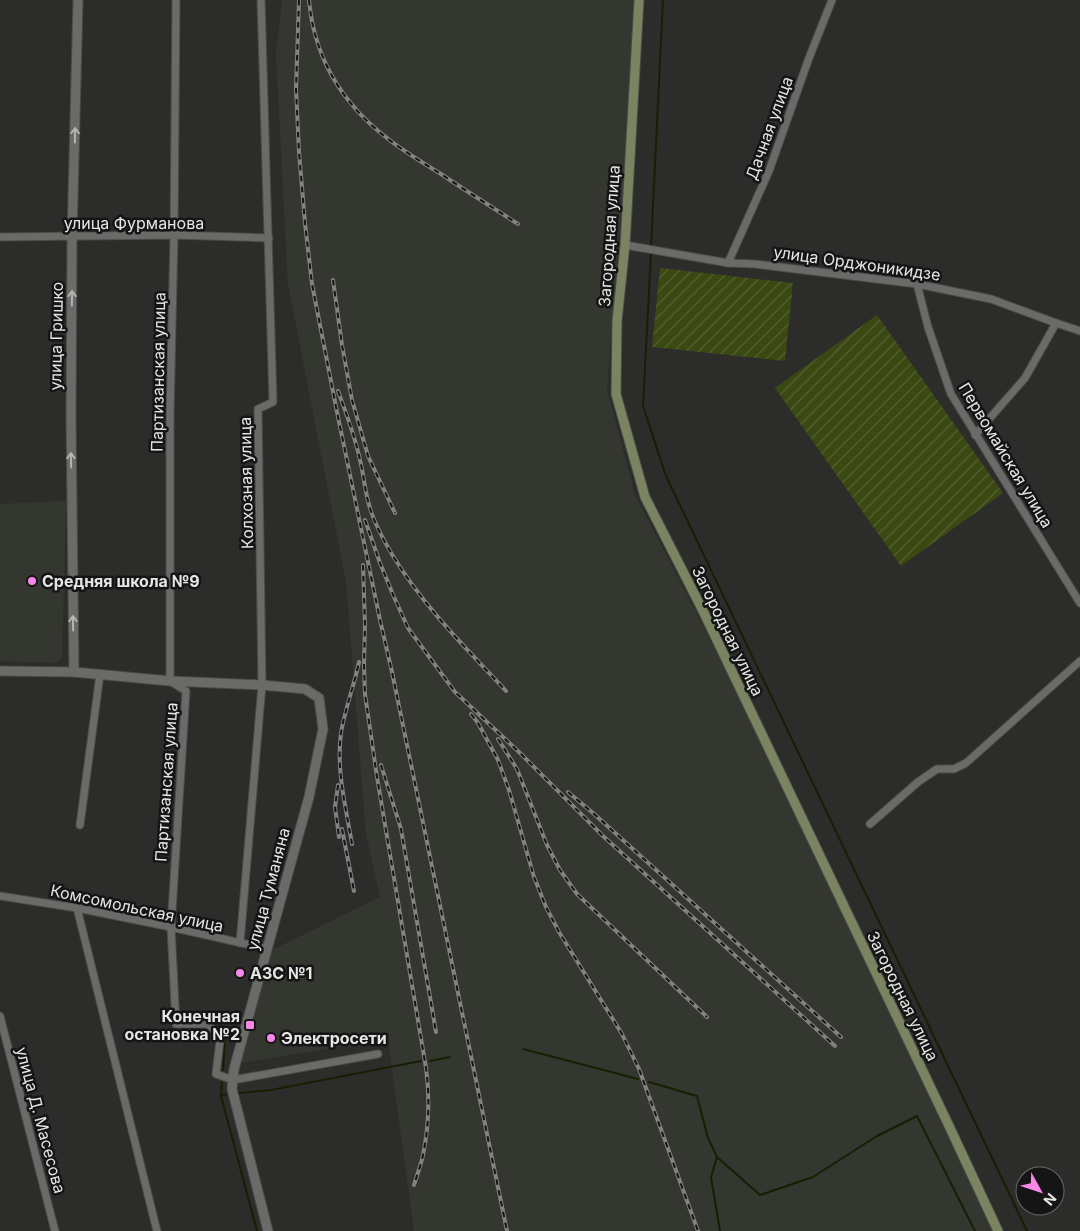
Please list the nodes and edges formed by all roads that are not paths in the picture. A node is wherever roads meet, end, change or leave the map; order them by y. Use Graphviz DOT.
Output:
graph roads {
  1 [pos="78,0"];
  2 [pos="176,0"];
  3 [pos="261,0"];
  4 [pos="639,0"];
  5 [pos="832,0"];
  6 [pos="174,235"];
  7 [pos="0,237"];
  8 [pos="72,237"];
  9 [pos="269,238"];
  10 [pos="624,246"];
  11 [pos="728,263"];
  12 [pos="917,284"];
  13 [pos="1056,324"];
  14 [pos="1080,331"];
  15 [pos="975,435"];
  16 [pos="1077,591"];
  17 [pos="1080,603"];
  18 [pos="1080,661"];
  19 [pos="0,671"];
  20 [pos="74,672"];
  21 [pos="100,674"];
  22 [pos="170,681"];
  23 [pos="262,685"];
  24 [pos="870,824"];
  25 [pos="80,825"];
  26 [pos="0,896"];
  27 [pos="77,908"];
  28 [pos="171,927"];
  29 [pos="240,943"];
  30 [pos="268,949"];
  31 [pos="0,1016"];
  32 [pos="378,1054"];
  33 [pos="233,1080"];
  34 [pos="56,1231"];
  35 [pos="157,1231"];
  36 [pos="268,1231"];
  37 [pos="998,1231"];
  8 -- 1 [label="street, улица Гришко, one-way"];
  2 -- 6 [label="street, Партизанская улица"];
  3 -- 9 [label="street, Колхозная улица"];
  4 -- 10 [label="main road, Загородная улица"];
  5 -- 11 [label="street, Дачная улица"];
  6 -- 8 [label="street, улица Фурманова"];
  6 -- 9 [label="street, улица Фурманова"];
  6 -- 22 [label="street, Партизанская улица"];
  7 -- 8 [label="street, улица Фурманова"];
  20 -- 8 [label="street, улица Гришко, one-way"];
  9 -- 23 [label="street, Колхозная улица"];
  10 -- 11 [label="street, улица Орджоникидзе"];
  10 -- 37 [label="main road, Загородная улица"];
  11 -- 12 [label="street, улица Орджоникидзе"];
  12 -- 13 [label="street, улица Орджоникидзе"];
  12 -- 15 [label="street, Первомайская улица"];
  13 -- 14 [label="street, улица Орджоникидзе"];
  13 -- 15 [label="street"];
  15 -- 16 [label="street, Первомайская улица"];
  16 -- 17 [label="street, Первомайская улица"];
  18 -- 24 [label="street"];
  19 -- 20 [label="street"];
  20 -- 21 [label="street"];
  21 -- 22 [label="street"];
  21 -- 25 [label="street"];
  22 -- 23 [label="street"];
  22 -- 28 [label="street, Партизанская улица"];
  23 -- 29 [label="street, Колхозная улица"];
  23 -- 30 [label="street, улица Туманяна"];
  26 -- 27 [label="street, Комсомольская улица"];
  27 -- 28 [label="street, Комсомольская улица"];
  27 -- 35 [label="street"];
  28 -- 29 [label="street, Комсомольская улица"];
  28 -- 33 [label="street, Партизанская улица"];
  29 -- 30 [label="street, Комсомольская улица"];
  30 -- 33 [label="street, улица Туманяна"];
  31 -- 34 [label="street, улица Д. Масесова"];
  32 -- 33 [label="street"];
  33 -- 36 [label="street, улица Туманяна"];
}
